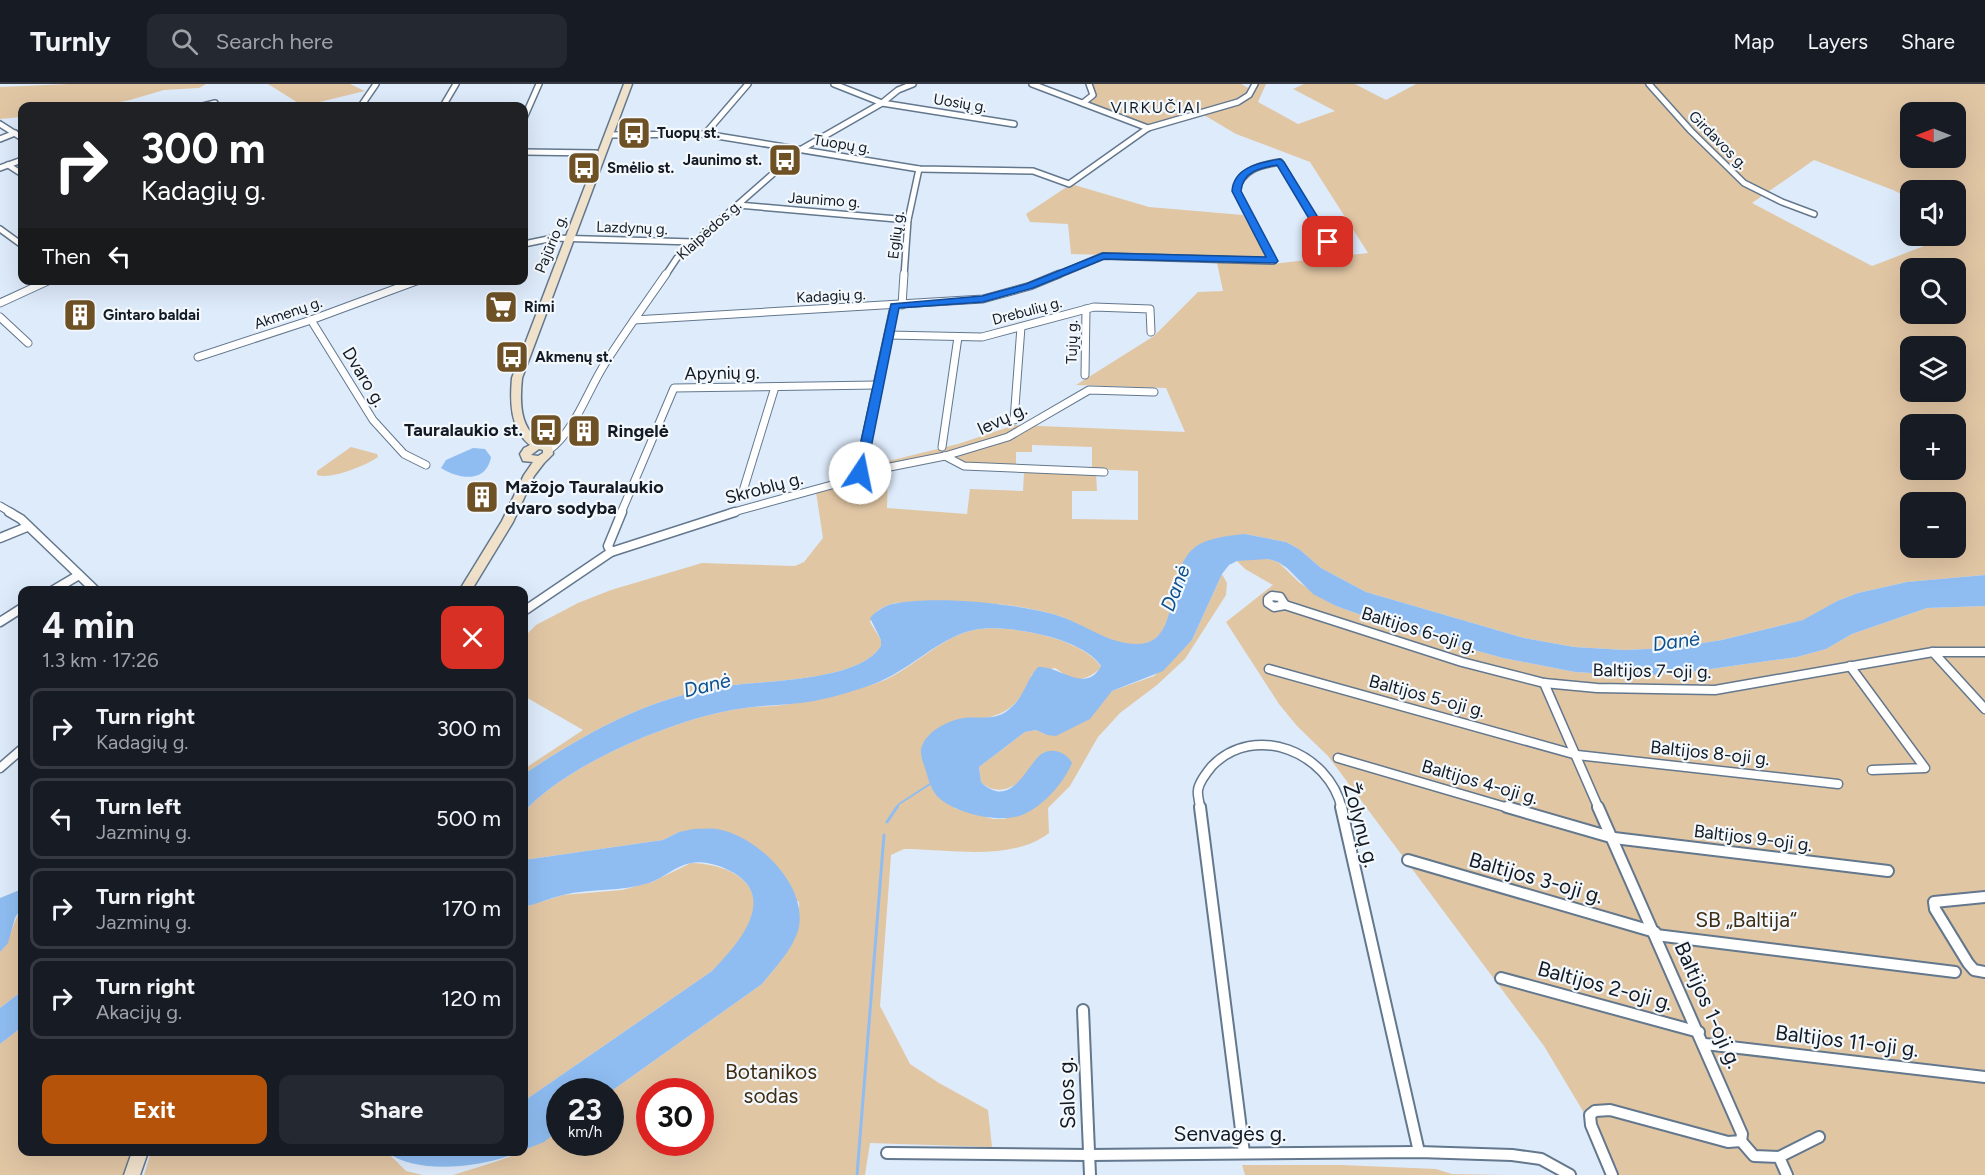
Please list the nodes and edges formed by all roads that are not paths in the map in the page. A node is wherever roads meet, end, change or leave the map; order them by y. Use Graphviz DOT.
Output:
graph roads {
  1 [pos="376,84"];
  2 [pos="456,84"];
  3 [pos="539,84"];
  4 [pos="622,84"];
  5 [pos="628,84"];
  6 [pos="748,84"];
  7 [pos="834,84"];
  8 [pos="913,84"];
  9 [pos="1032,84"];
  10 [pos="1089,84"];
  11 [pos="1255,84"];
  12 [pos="1649,84"];
  13 [pos="364,102"];
  14 [pos="445,102"];
  15 [pos="882,103"];
  16 [pos="1083,103"];
  17 [pos="528,109"];
  18 [pos="0,124"];
  19 [pos="1014,124"];
  20 [pos="1148,128"];
  21 [pos="15,133"];
  22 [pos="705,134"];
  23 [pos="18,135"];
  24 [pos="609,135"];
  25 [pos="0,139"];
  26 [pos="800,150"];
  27 [pos="528,152"];
  28 [pos="596,153"];
  29 [pos="18,161"];
  30 [pos="8,165"];
  31 [pos="0,168"];
  32 [pos="920,169"];
  33 [pos="18,171"];
  34 [pos="738,205"];
  35 [pos="1814,214"];
  36 [pos="908,220"];
  37 [pos="0,229"];
  38 [pos="565,238"];
  39 [pos="18,242"];
  40 [pos="694,242"];
  41 [pos="1328,242"];
  42 [pos="528,243"];
  43 [pos="39,285"];
  44 [pos="405,285"];
  45 [pos="0,303"];
  46 [pos="898,305"];
  47 [pos="1086,309"];
  48 [pos="0,317"];
  49 [pos="311,320"];
  50 [pos="634,320"];
  51 [pos="1021,327"];
  52 [pos="1150,332"];
  53 [pos="888,335"];
  54 [pos="958,337"];
  55 [pos="28,343"];
  56 [pos="198,357"];
  57 [pos="1085,375"];
  58 [pos="877,385"];
  59 [pos="775,387"];
  60 [pos="1154,393"];
  61 [pos="1014,420"];
  62 [pos="942,447"];
  63 [pos="538,452"];
  64 [pos="945,456"];
  65 [pos="426,465"];
  66 [pos="1104,472"];
  67 [pos="860,473"];
  68 [pos="743,491"];
  69 [pos="0,506"];
  70 [pos="27,527"];
  71 [pos="0,538"];
  72 [pos="611,552"];
  73 [pos="79,575"];
  74 [pos="60,586"];
  75 [pos="91,586"];
  76 [pos="468,586"];
  77 [pos="1285,605"];
  78 [pos="528,607"];
  79 [pos="18,611"];
  80 [pos="0,622"];
  81 [pos="1933,652"];
  82 [pos="1985,652"];
  83 [pos="1850,666"];
  84 [pos="1269,669"];
  85 [pos="1544,683"];
  86 [pos="1985,709"];
  87 [pos="18,752"];
  88 [pos="1577,754"];
  89 [pos="1338,758"];
  90 [pos="0,768"];
  91 [pos="1872,770"];
  92 [pos="1838,783"];
  93 [pos="1614,838"];
  94 [pos="1408,860"];
  95 [pos="1888,871"];
  96 [pos="1985,897"];
  97 [pos="1656,934"];
  98 [pos="1956,972"];
  99 [pos="1985,972"];
  100 [pos="1501,978"];
  101 [pos="1083,1010"];
  102 [pos="1699,1032"];
  103 [pos="1705,1044"];
  104 [pos="1985,1077"];
  105 [pos="1819,1137"];
  106 [pos="1741,1141"];
  107 [pos="1419,1152"];
  108 [pos="887,1153"];
  109 [pos="1244,1153"];
  110 [pos="1089,1155"];
  111 [pos="139,1156"];
  112 [pos="1779,1156"];
  113 [pos="132,1175"];
  114 [pos="1090,1175"];
  115 [pos="1570,1175"];
  116 [pos="1612,1175"];
  117 [pos="1787,1175"];
  1 -- 13 [label="street"];
  2 -- 14 [label="street"];
  3 -- 17 [label="street"];
  4 -- 28 [label="main road, Pajūrio g."];
  5 -- 24 [label="main road, Pajūrio g."];
  6 -- 22 [label="street"];
  7 -- 15 [label="street, Uosių g."];
  8 -- 15 [label="street, Klaipėdos g."];
  9 -- 16 [label="street"];
  10 -- 16 [label="street"];
  11 -- 20 [label="street"];
  12 -- 35 [label="street, Girdavos g."];
  15 -- 19 [label="street, Uosių g."];
  15 -- 26 [label="street, Klaipėdos g."];
  16 -- 20 [label="street"];
  18 -- 21 [label="street"];
  20 -- 32 [label="street, Tuopų g."];
  21 -- 23 [label="street"];
  21 -- 25 [label="street"];
  22 -- 24 [label="street, Tuopų g."];
  22 -- 26 [label="street, Tuopų g."];
  24 -- 38 [label="main road, Pajūrio g."];
  26 -- 32 [label="street, Tuopų g."];
  26 -- 34 [label="street, Klaipėdos g."];
  27 -- 28 [label="street"];
  28 -- 38 [label="main road, Pajūrio g."];
  29 -- 30 [label="street"];
  30 -- 31 [label="street"];
  30 -- 33 [label="street"];
  32 -- 36 [label="street, Eglių g."];
  34 -- 36 [label="street, Jaunimo g."];
  34 -- 40 [label="street, Klaipėdos g."];
  36 -- 46 [label="street, Eglių g."];
  37 -- 39 [label="street"];
  38 -- 40 [label="street, Lazdynų g."];
  38 -- 42 [label="street"];
  38 -- 63 [label="main road, Pajūrio g."];
  40 -- 50 [label="street, Klaipėdos g."];
  41 -- 46 [label="street, Kadagių g."];
  43 -- 45 [label="street"];
  44 -- 49 [label="street, Akmenų g."];
  46 -- 50 [label="street, Kadagių g."];
  46 -- 53 [label="street"];
  47 -- 51 [label="street, Drebulių g."];
  47 -- 52 [label="street, Drebulių g."];
  47 -- 57 [label="street, Tujų g."];
  48 -- 55 [label="street"];
  49 -- 56 [label="street, Akmenų g."];
  49 -- 65 [label="street, Dvaro g."];
  50 -- 63 [label="street, Klaipėdos g."];
  51 -- 54 [label="street, Drebulių g."];
  51 -- 61 [label="street"];
  53 -- 54 [label="street, Drebulių g."];
  53 -- 58 [label="street"];
  54 -- 62 [label="street"];
  58 -- 59 [label="street, Apynių g."];
  58 -- 67 [label="street"];
  59 -- 68 [label="street"];
  59 -- 72 [label="street, Apynių g."];
  60 -- 64 [label="street, Ievų g."];
  63 -- 76 [label="main road"];
  64 -- 66 [label="street"];
  64 -- 67 [label="street, Ievų g."];
  67 -- 72 [label="street, Skroblų g."];
  69 -- 70 [label="street"];
  70 -- 71 [label="street"];
  70 -- 73 [label="street"];
  72 -- 78 [label="street, Skroblų g."];
  73 -- 74 [label="street"];
  73 -- 75 [label="street"];
  77 -- 85 [label="street, Baltijos 6-oji g."];
  79 -- 80 [label="street"];
  81 -- 82 [label="street, Baltijos 7-oji g."];
  81 -- 83 [label="street, Baltijos 7-oji g."];
  81 -- 86 [label="street"];
  83 -- 85 [label="street, Baltijos 7-oji g."];
  83 -- 91 [label="street"];
  84 -- 88 [label="street, Baltijos 5-oji g."];
  85 -- 88 [label="street, Baltijos 1-oji g."];
  87 -- 90 [label="street"];
  88 -- 92 [label="street, Baltijos 8-oji g."];
  88 -- 93 [label="street, Baltijos 1-oji g."];
  89 -- 93 [label="street, Baltijos 4-oji g."];
  93 -- 95 [label="street, Baltijos 9-oji g."];
  93 -- 97 [label="street, Baltijos 1-oji g."];
  94 -- 97 [label="street, Baltijos 3-oji g."];
  96 -- 99 [label="street"];
  97 -- 98 [label="street, Baltijos 3-oji g."];
  97 -- 102 [label="street, Baltijos 1-oji g."];
  100 -- 102 [label="street, Baltijos 2-oji g."];
  101 -- 110 [label="street, Salos g."];
  102 -- 103 [label="street, Baltijos 1-oji g."];
  103 -- 104 [label="street, Baltijos 11-oji g."];
  103 -- 106 [label="street, Baltijos 1-oji g."];
  105 -- 112 [label="street"];
  106 -- 112 [label="street"];
  106 -- 116 [label="street"];
  107 -- 109 [label="street, Senvagės g."];
  107 -- 109 [label="street, Žolynų g."];
  107 -- 115 [label="street, Senvagės g."];
  108 -- 110 [label="street, Senvagės g."];
  109 -- 110 [label="street, Senvagės g."];
  110 -- 114 [label="street, Salos g."];
  111 -- 113 [label="main road"];
  112 -- 117 [label="street"];
}
